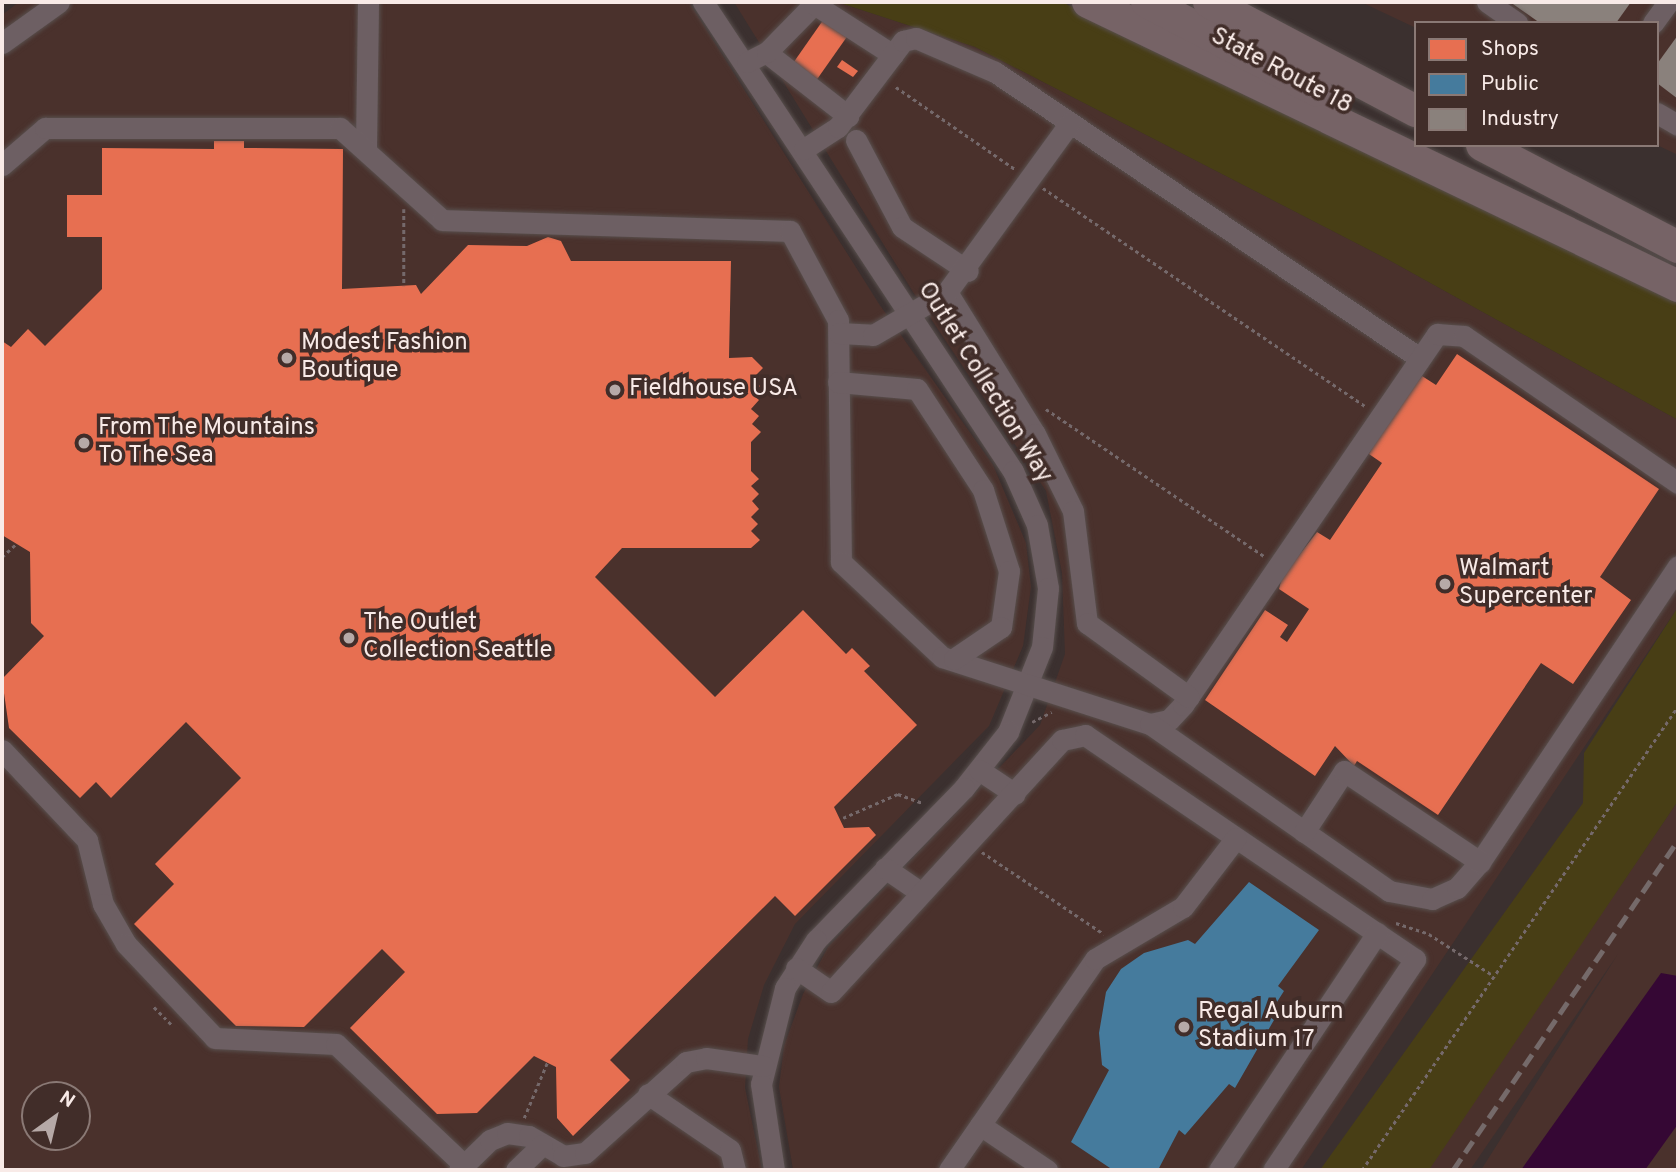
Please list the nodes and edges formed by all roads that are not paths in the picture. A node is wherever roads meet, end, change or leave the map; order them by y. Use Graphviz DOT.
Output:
graph roads {
  1 [pos="59,2"];
  2 [pos="368,2"];
  3 [pos="703,2"];
  4 [pos="1088,2"];
  5 [pos="1147,2"];
  6 [pos="1209,2"];
  7 [pos="1230,2"];
  8 [pos="1487,2"];
  9 [pos="1668,2"];
  10 [pos="1514,21"];
  11 [pos="1654,21"];
  12 [pos="2,43"];
  13 [pos="766,53"];
  14 [pos="893,55"];
  15 [pos="747,62"];
  16 [pos="1370,87"];
  17 [pos="1414,110"];
  18 [pos="1659,114"];
  19 [pos="848,116"];
  20 [pos="1070,123"];
  21 [pos="1678,125"];
  22 [pos="856,139"];
  23 [pos="1414,142"];
  24 [pos="1424,147"];
  25 [pos="1486,147"];
  26 [pos="366,148"];
  27 [pos="804,149"];
  28 [pos="2,165"];
  29 [pos="1678,247"];
  30 [pos="968,271"];
  31 [pos="1678,284"];
  32 [pos="947,292"];
  33 [pos="911,315"];
  34 [pos="839,333"];
  35 [pos="1418,357"];
  36 [pos="838,382"];
  37 [pos="1045,452"];
  38 [pos="1013,471"];
  39 [pos="1678,483"];
  40 [pos="1678,566"];
  41 [pos="954,659"];
  42 [pos="1032,683"];
  43 [pos="1189,697"];
  44 [pos="1150,724"];
  45 [pos="2,750"];
  46 [pos="979,770"];
  47 [pos="1015,794"];
  48 [pos="1304,832"];
  49 [pos="1236,838"];
  50 [pos="1480,862"];
  51 [pos="885,868"];
  52 [pos="920,892"];
  53 [pos="1377,933"];
  54 [pos="796,968"];
  55 [pos="763,1066"];
  56 [pos="648,1094"];
  57 [pos="980,1125"];
  58 [pos="542,1145"];
  59 [pos="461,1168"];
  60 [pos="516,1170"];
  61 [pos="735,1170"];
  62 [pos="774,1170"];
  63 [pos="949,1170"];
  64 [pos="1047,1170"];
  65 [pos="1219,1170"];
  66 [pos="1273,1170"];
  1 -- 12 [label="street"];
  2 -- 26 [label="street"];
  3 -- 15 [label="street, Outlet Collection Way"];
  4 -- 31 [label="highway"];
  5 -- 23 [label="highway, State Route 18"];
  6 -- 16 [label="highway, State Route 18"];
  7 -- 16 [label="highway"];
  8 -- 10 [label="street"];
  9 -- 11 [label="street"];
  13 -- 14 [label="street"];
  13 -- 15 [label="street"];
  13 -- 19 [label="street"];
  14 -- 19 [label="street"];
  14 -- 20 [label="street"];
  15 -- 27 [label="street, Outlet Collection Way"];
  16 -- 17 [label="highway, State Route 18"];
  18 -- 21 [label="street"];
  19 -- 27 [label="street"];
  20 -- 30 [label="street"];
  20 -- 35 [label="street"];
  22 -- 30 [label="street"];
  24 -- 31 [label="highway, State Route 18"];
  25 -- 29 [label="highway"];
  26 -- 28 [label="street"];
  26 -- 34 [label="street"];
  27 -- 33 [label="street, Outlet Collection Way"];
  30 -- 32 [label="street"];
  32 -- 33 [label="street"];
  32 -- 37 [label="street"];
  33 -- 34 [label="street"];
  33 -- 38 [label="street, Outlet Collection Way"];
  34 -- 36 [label="street"];
  35 -- 39 [label="street"];
  35 -- 43 [label="street"];
  36 -- 41 [label="street"];
  36 -- 41 [label="street"];
  37 -- 38 [label="street"];
  37 -- 43 [label="street"];
  38 -- 42 [label="street, Outlet Collection Way"];
  40 -- 50 [label="street"];
  41 -- 42 [label="street"];
  42 -- 44 [label="street"];
  42 -- 46 [label="street, Outlet Collection Way"];
  43 -- 44 [label="street"];
  44 -- 48 [label="street"];
  45 -- 59 [label="street"];
  46 -- 47 [label="street"];
  46 -- 51 [label="street, Outlet Collection Way"];
  47 -- 49 [label="street"];
  47 -- 52 [label="street"];
  48 -- 50 [label="street"];
  48 -- 50 [label="street"];
  49 -- 53 [label="street"];
  49 -- 57 [label="street"];
  51 -- 52 [label="street"];
  51 -- 54 [label="street, Outlet Collection Way"];
  52 -- 54 [label="street"];
  53 -- 65 [label="street"];
  53 -- 66 [label="street"];
  54 -- 55 [label="street, Outlet Collection Way"];
  55 -- 56 [label="street"];
  55 -- 62 [label="street, Outlet Collection Way"];
  56 -- 58 [label="street"];
  56 -- 61 [label="street"];
  57 -- 63 [label="street"];
  57 -- 64 [label="street"];
  58 -- 59 [label="street"];
  58 -- 60 [label="street"];
}
